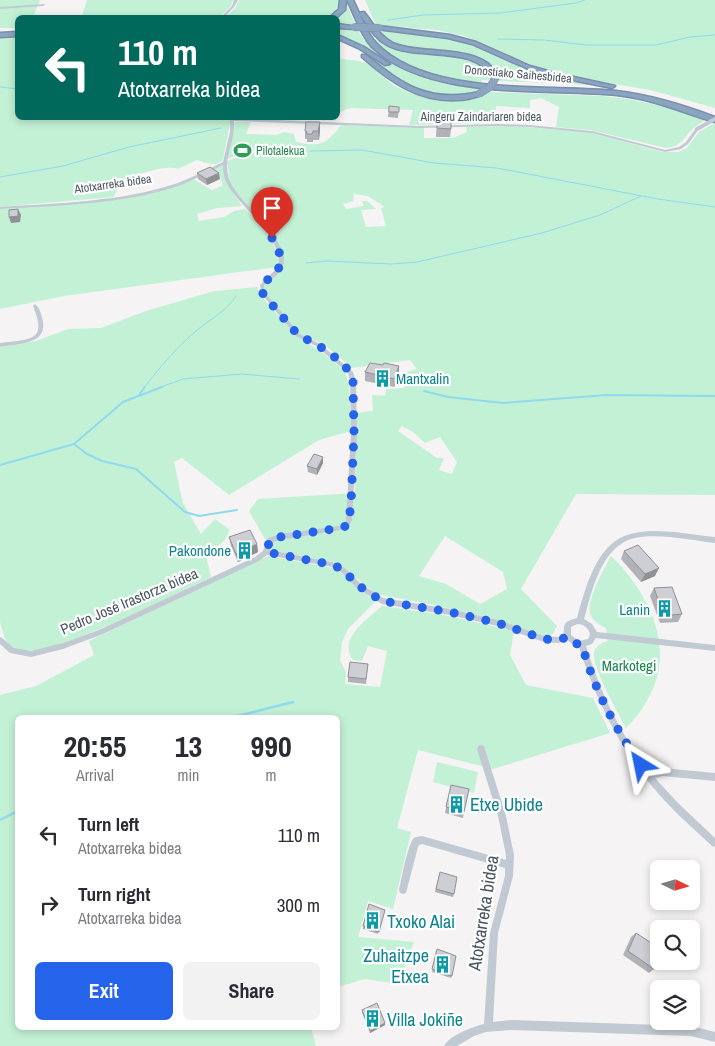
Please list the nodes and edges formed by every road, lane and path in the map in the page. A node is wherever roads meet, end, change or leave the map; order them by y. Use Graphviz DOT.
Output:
graph roads {
  1 [pos="236,0"];
  2 [pos="343,0"];
  3 [pos="350,0"];
  4 [pos="356,0"];
  5 [pos="43,5"];
  6 [pos="0,8"];
  7 [pos="362,12"];
  8 [pos="224,15"];
  9 [pos="336,15"];
  10 [pos="340,26"];
  11 [pos="0,33"];
  12 [pos="15,33"];
  13 [pos="340,39"];
  14 [pos="340,39"];
  15 [pos="572,90"];
  16 [pos="630,90"];
  17 [pos="715,114"];
  18 [pos="715,119"];
  19 [pos="232,121"];
  20 [pos="224,163"];
  21 [pos="0,208"];
  22 [pos="35,306"];
  23 [pos="0,345"];
  24 [pos="715,540"];
  25 [pos="266,552"];
  26 [pos="580,621"];
  27 [pos="594,635"];
  28 [pos="568,637"];
  29 [pos="0,640"];
  30 [pos="582,645"];
  31 [pos="715,648"];
  32 [pos="481,749"];
  33 [pos="649,776"];
  34 [pos="715,777"];
  35 [pos="715,843"];
  36 [pos="510,865"];
  37 [pos="403,890"];
  38 [pos="488,1026"];
  39 [pos="715,1037"];
  40 [pos="449,1046"];
  1 -- 8 [label="street"];
  2 -- 9 [label="highway"];
  3 -- 15 [label="highway, Donostiako Saihesbidea"];
  4 -- 7 [label="highway, Donostiako Saihesbidea"];
  5 -- 6 [label="street"];
  7 -- 14 [label="highway, bridge"];
  7 -- 16 [label="highway, Donostiako Saihesbidea"];
  10 -- 16 [label="highway, bridge"];
  11 -- 12 [label="highway"];
  13 -- 15 [label="highway"];
  15 -- 18 [label="highway, Donostiako Saihesbidea"];
  16 -- 17 [label="highway, Donostiako Saihesbidea"];
  18 -- 19 [label="street, Aingeru Zaindariaren bidea, bridge"];
  19 -- 20 [label="street"];
  20 -- 21 [label="street, Atotxarreka bidea"];
  20 -- 25 [label="street"];
  22 -- 23 [label="street"];
  24 -- 26 [label="street"];
  25 -- 28 [label="street"];
  25 -- 29 [label="street, Pedro José Irastorza bidea"];
  26 -- 27 [label="street"];
  26 -- 28 [label="street"];
  27 -- 30 [label="street"];
  27 -- 31 [label="street"];
  28 -- 30 [label="street"];
  30 -- 33 [label="street"];
  32 -- 36 [label="street, Atotxarreka bidea"];
  33 -- 34 [label="street"];
  33 -- 35 [label="street"];
  36 -- 37 [label="street"];
  36 -- 38 [label="street, Atotxarreka bidea"];
  38 -- 39 [label="street"];
  38 -- 40 [label="street"];
}
